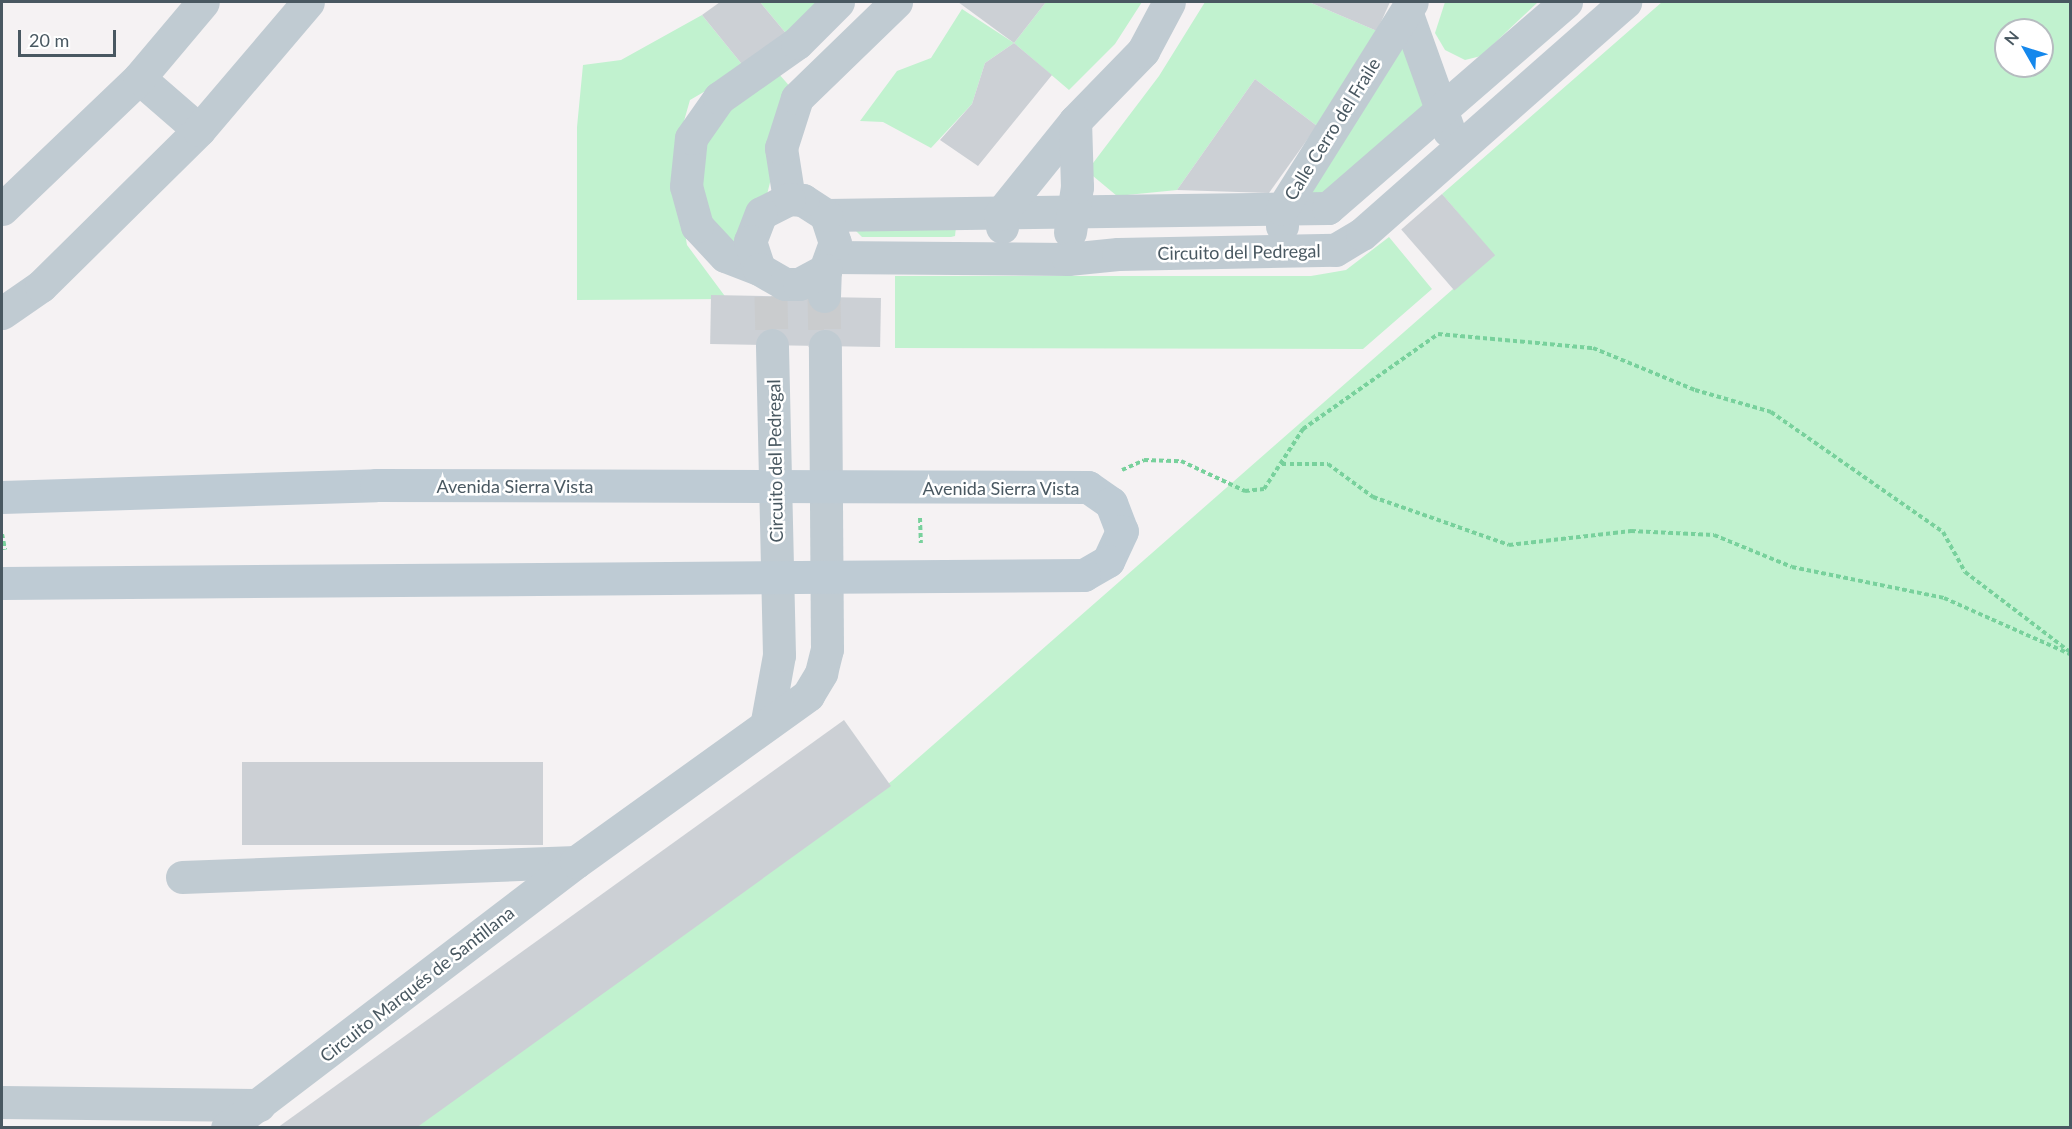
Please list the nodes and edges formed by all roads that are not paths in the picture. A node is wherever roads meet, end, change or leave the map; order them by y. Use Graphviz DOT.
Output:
graph roads {
  1 [pos="203,2"];
  2 [pos="308,2"];
  3 [pos="838,2"];
  4 [pos="896,2"];
  5 [pos="1169,2"];
  6 [pos="1566,2"];
  7 [pos="1625,2"];
  8 [pos="1409,8"];
  9 [pos="797,43"];
  10 [pos="766,66"];
  11 [pos="139,78"];
  12 [pos="807,87"];
  13 [pos="1442,111"];
  14 [pos="1075,121"];
  15 [pos="199,130"];
  16 [pos="1455,152"];
  17 [pos="789,199"];
  18 [pos="2,209"];
  19 [pos="1282,209"];
  20 [pos="1071,211"];
  21 [pos="1000,214"];
  22 [pos="826,215"];
  23 [pos="1283,252"];
  24 [pos="1005,257"];
  25 [pos="1068,259"];
  26 [pos="827,274"];
  27 [pos="767,282"];
  28 [pos="2,313"];
  29 [pos="772,345"];
  30 [pos="825,346"];
  31 [pos="825,487"];
  32 [pos="776,488"];
  33 [pos="2,497"];
  34 [pos="778,577"];
  35 [pos="826,579"];
  36 [pos="2,583"];
  37 [pos="767,721"];
  38 [pos="576,862"];
  39 [pos="182,877"];
  40 [pos="2,1102"];
  41 [pos="259,1106"];
  42 [pos="227,1128"];
  1 -- 11 [label="street"];
  2 -- 15 [label="street"];
  3 -- 9 [label="street"];
  4 -- 12 [label="street"];
  5 -- 14 [label="street"];
  6 -- 13 [label="street"];
  7 -- 16 [label="street, Circuito del Pedregal"];
  8 -- 13 [label="street, Calle Cerro del Fraile"];
  8 -- 19 [label="street, Calle Cerro del Fraile"];
  9 -- 10 [label="street"];
  9 -- 12 [label="street"];
  10 -- 12 [label="street"];
  10 -- 27 [label="street"];
  11 -- 15 [label="street"];
  11 -- 18 [label="street"];
  12 -- 17 [label="street"];
  13 -- 16 [label="street, Calle Cerro del Fraile"];
  13 -- 19 [label="street"];
  14 -- 20 [label="street"];
  14 -- 21 [label="street"];
  15 -- 28 [label="street"];
  16 -- 23 [label="street, Circuito del Pedregal"];
  17 -- 22 [label="street"];
  17 -- 27 [label="street"];
  19 -- 20 [label="street"];
  19 -- 23 [label="street, Calle Cerro del Fraile"];
  20 -- 21 [label="street"];
  20 -- 25 [label="street"];
  21 -- 22 [label="street"];
  21 -- 24 [label="street"];
  22 -- 26 [label="street"];
  23 -- 25 [label="street, Circuito del Pedregal"];
  24 -- 25 [label="street, Circuito del Pedregal"];
  24 -- 26 [label="street, Circuito del Pedregal"];
  26 -- 27 [label="street"];
  29 -- 32 [label="street, Circuito del Pedregal"];
  30 -- 31 [label="street"];
  31 -- 32 [label="main road, Avenida Sierra Vista"];
  31 -- 35 [label="street"];
  31 -- 35 [label="main road, Avenida Sierra Vista"];
  32 -- 33 [label="main road, Avenida Sierra Vista"];
  32 -- 34 [label="street, Circuito del Pedregal"];
  34 -- 35 [label="main road, Avenida Sierra Vista"];
  34 -- 36 [label="main road, Avenida Sierra Vista"];
  34 -- 37 [label="street"];
  35 -- 37 [label="street, Circuito Marqués de Santillana"];
  37 -- 38 [label="street, Circuito Marqués de Santillana"];
  38 -- 39 [label="street"];
  38 -- 41 [label="street, Circuito Marqués de Santillana"];
  40 -- 41 [label="street"];
  41 -- 42 [label="street, Circuito Marqués de Santillana"];
}
